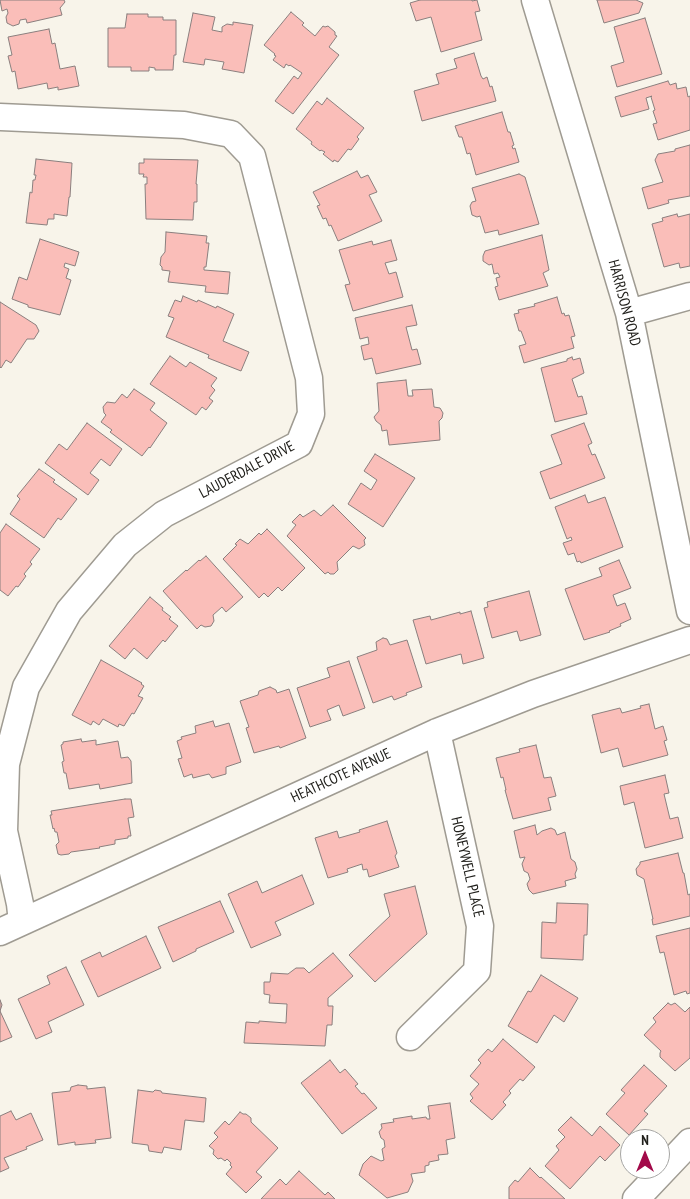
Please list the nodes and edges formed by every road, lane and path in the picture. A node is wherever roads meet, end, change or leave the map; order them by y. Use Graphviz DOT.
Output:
graph roads {
  1 [pos="535,0"];
  2 [pos="0,117"];
  3 [pos="690,296"];
  4 [pos="629,313"];
  5 [pos="690,611"];
  6 [pos="690,640"];
  7 [pos="437,732"];
  8 [pos="11,927"];
  9 [pos="410,1037"];
  10 [pos="690,1142"];
  11 [pos="636,1199"];
  1 -- 4 [label="street, HARRISON ROAD"];
  2 -- 8 [label="street, LAUDERDALE DRIVE"];
  3 -- 4 [label="street"];
  4 -- 5 [label="street, HARRISON ROAD"];
  6 -- 7 [label="street, HEATHCOTE AVENUE"];
  7 -- 8 [label="street, HEATHCOTE AVENUE"];
  7 -- 9 [label="street, HONEYWELL PLACE"];
  10 -- 11 [label="street"];
}
